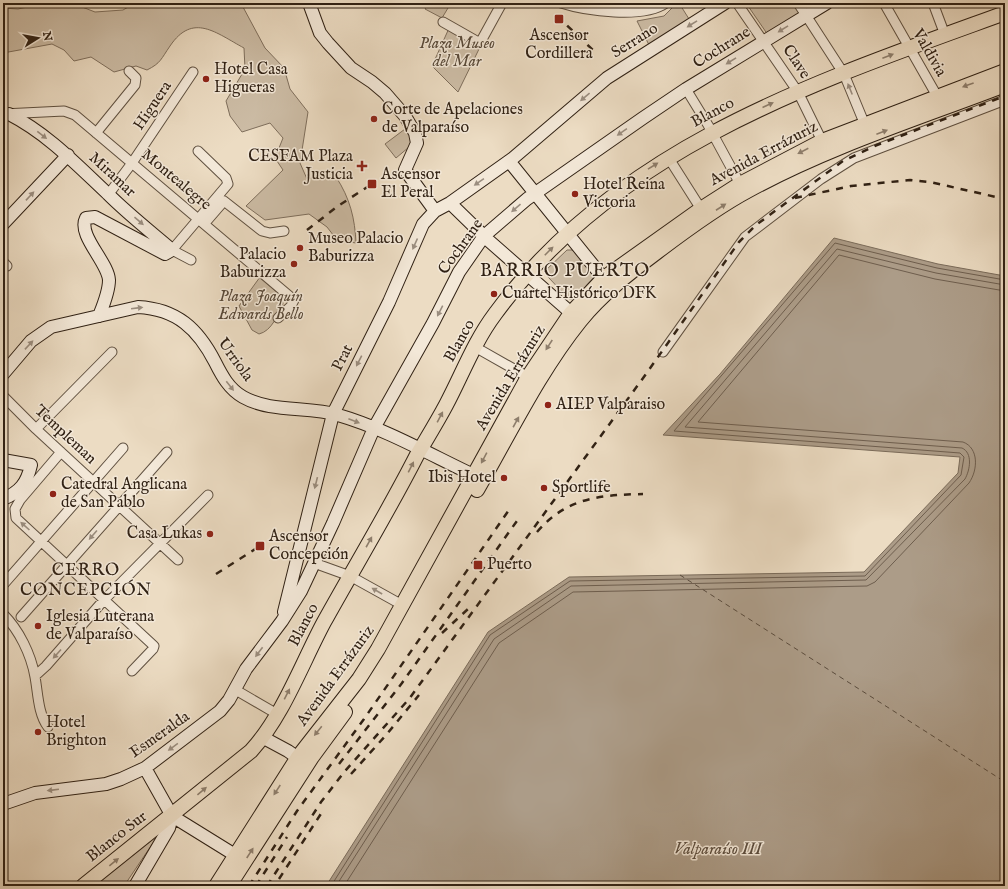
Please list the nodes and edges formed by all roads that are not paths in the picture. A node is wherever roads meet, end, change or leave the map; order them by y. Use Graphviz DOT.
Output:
graph roads {
  1 [pos="309,3"];
  2 [pos="502,3"];
  3 [pos="560,3"];
  4 [pos="666,3"];
  5 [pos="725,3"];
  6 [pos="738,3"];
  7 [pos="798,3"];
  8 [pos="827,3"];
  9 [pos="884,3"];
  10 [pos="933,3"];
  11 [pos="1005,12"];
  12 [pos="806,15"];
  13 [pos="443,22"];
  14 [pos="944,35"];
  15 [pos="764,41"];
  16 [pos="909,48"];
  17 [pos="129,71"];
  18 [pos="193,72"];
  19 [pos="1005,72"];
  20 [pos="844,74"];
  21 [pos="1005,85"];
  22 [pos="686,89"];
  23 [pos="798,92"];
  24 [pos="937,96"];
  25 [pos="1005,100"];
  26 [pos="6,114"];
  27 [pos="864,125"];
  28 [pos="712,132"];
  29 [pos="96,133"];
  30 [pos="822,141"];
  31 [pos="833,150"];
  32 [pos="198,151"];
  33 [pos="68,155"];
  34 [pos="668,157"];
  35 [pos="511,160"];
  36 [pos="132,163"];
  37 [pos="740,184"];
  38 [pos="534,194"];
  39 [pos="108,195"];
  40 [pos="450,203"];
  41 [pos="701,208"];
  42 [pos="435,211"];
  43 [pos="202,221"];
  44 [pos="3,224"];
  45 [pos="284,231"];
  46 [pos="568,234"];
  47 [pos="484,236"];
  48 [pos="172,250"];
  49 [pos="191,260"];
  50 [pos="526,274"];
  51 [pos="607,283"];
  52 [pos="99,316"];
  53 [pos="576,317"];
  54 [pos="278,318"];
  55 [pos="475,347"];
  56 [pos="112,352"];
  57 [pos="663,352"];
  58 [pos="3,374"];
  59 [pos="528,377"];
  60 [pos="3,396"];
  61 [pos="333,414"];
  62 [pos="374,428"];
  63 [pos="36,429"];
  64 [pos="123,448"];
  65 [pos="420,450"];
  66 [pos="62,452"];
  67 [pos="167,452"];
  68 [pos="3,460"];
  69 [pos="31,465"];
  70 [pos="48,467"];
  71 [pos="479,478"];
  72 [pos="94,482"];
  73 [pos="208,495"];
  74 [pos="3,499"];
  75 [pos="119,505"];
  76 [pos="41,540"];
  77 [pos="160,543"];
  78 [pos="178,560"];
  79 [pos="314,563"];
  80 [pos="67,564"];
  81 [pos="350,576"];
  82 [pos="3,585"];
  83 [pos="105,599"];
  84 [pos="404,606"];
  85 [pos="3,614"];
  86 [pos="21,617"];
  87 [pos="282,621"];
  88 [pos="132,671"];
  89 [pos="35,676"];
  90 [pos="234,689"];
  91 [pos="277,714"];
  92 [pos="48,727"];
  93 [pos="262,737"];
  94 [pos="302,762"];
  95 [pos="145,768"];
  96 [pos="5,800"];
  97 [pos="172,816"];
  98 [pos="235,855"];
  99 [pos="83,886"];
  100 [pos="135,886"];
  101 [pos="216,886"];
  102 [pos="229,886"];
  1 -- 42 [label="street"];
  2 -- 13 [label="street"];
  3 -- 4 [label="street"];
  5 -- 35 [label="street, Serrano, one-way"];
  6 -- 15 [label="street, Clave"];
  7 -- 12 [label="street"];
  8 -- 12 [label="street, Cochrane"];
  9 -- 16 [label="street, Valdivia"];
  10 -- 14 [label="street"];
  11 -- 14 [label="main road, Blanco"];
  12 -- 15 [label="street, Cochrane, one-way"];
  12 -- 20 [label="street"];
  14 -- 16 [label="main road, Blanco"];
  15 -- 22 [label="street, Cochrane, one-way"];
  15 -- 23 [label="street, Clave"];
  20 -- 16 [label="main road, Blanco, one-way"];
  16 -- 24 [label="street, Valdivia"];
  17 -- 29 [label="street"];
  18 -- 36 [label="street, Higuera"];
  19 -- 24 [label="main road, Avenida Errázuriz, one-way"];
  20 -- 23 [label="main road, Blanco"];
  27 -- 20 [label="street, one-way"];
  31 -- 21 [label="main road, Avenida Errázuriz, one-way"];
  22 -- 28 [label="street"];
  22 -- 38 [label="street, Cochrane, one-way"];
  28 -- 23 [label="main road, Blanco, one-way"];
  23 -- 30 [label="street, Clave"];
  24 -- 27 [label="main road, Avenida Errázuriz"];
  25 -- 57 [label="street"];
  26 -- 29 [label="street, Montealegre"];
  26 -- 33 [label="street, Miramar, one-way"];
  27 -- 30 [label="main road, Avenida Errázuriz"];
  27 -- 31 [label="main road"];
  28 -- 34 [label="main road, Blanco"];
  28 -- 37 [label="street"];
  29 -- 36 [label="street, Montealegre"];
  30 -- 37 [label="main road, Avenida Errázuriz, one-way"];
  51 -- 31 [label="main road, Avenida Errázuriz, one-way"];
  32 -- 43 [label="street"];
  33 -- 39 [label="street, Miramar"];
  44 -- 33 [label="street, one-way"];
  34 -- 41 [label="street"];
  46 -- 34 [label="main road, Blanco, one-way"];
  35 -- 38 [label="street"];
  35 -- 40 [label="street, Prat, one-way"];
  36 -- 39 [label="street, Higuera"];
  36 -- 43 [label="street, Montealegre"];
  37 -- 41 [label="main road, Avenida Errázuriz"];
  38 -- 46 [label="street"];
  38 -- 47 [label="street, Cochrane, one-way"];
  39 -- 48 [label="street, Miramar, one-way"];
  40 -- 42 [label="street, Prat"];
  40 -- 47 [label="street"];
  41 -- 51 [label="main road, Avenida Errázuriz"];
  42 -- 61 [label="street, Prat, one-way"];
  43 -- 45 [label="street"];
  43 -- 48 [label="street"];
  43 -- 54 [label="street, Montealegre"];
  50 -- 46 [label="main road, Blanco, one-way"];
  46 -- 51 [label="street"];
  47 -- 50 [label="street"];
  47 -- 62 [label="street, Cochrane, one-way"];
  48 -- 49 [label="street, Miramar"];
  48 -- 52 [label="street"];
  50 -- 53 [label="street"];
  50 -- 55 [label="main road, Blanco"];
  51 -- 53 [label="main road, Avenida Errázuriz"];
  58 -- 52 [label="street, Urriola, one-way"];
  52 -- 61 [label="street, Urriola, one-way"];
  53 -- 59 [label="main road, Avenida Errázuriz, one-way"];
  71 -- 53 [label="main road, Avenida Errázuriz, one-way"];
  55 -- 59 [label="street"];
  65 -- 55 [label="main road, Blanco, one-way"];
  56 -- 63 [label="street"];
  59 -- 71 [label="main road, Avenida Errázuriz, one-way"];
  60 -- 63 [label="street, Templeman"];
  61 -- 62 [label="street, Urriola, one-way"];
  61 -- 87 [label="street, Prat, one-way"];
  62 -- 65 [label="street, Urriola"];
  62 -- 79 [label="street, Cochrane"];
  63 -- 66 [label="street, Templeman"];
  64 -- 72 [label="street"];
  65 -- 71 [label="street, Urriola"];
  81 -- 65 [label="main road, Blanco, one-way"];
  66 -- 70 [label="street"];
  66 -- 72 [label="street, Templeman"];
  67 -- 75 [label="street"];
  68 -- 69 [label="street"];
  69 -- 70 [label="street"];
  69 -- 74 [label="street"];
  76 -- 70 [label="street, one-way"];
  71 -- 84 [label="main road, Avenida Errázuriz"];
  71 -- 94 [label="main road, Avenida Errázuriz"];
  72 -- 75 [label="street, Templeman"];
  72 -- 76 [label="street"];
  73 -- 77 [label="street"];
  75 -- 77 [label="street, Templeman"];
  75 -- 80 [label="street, one-way"];
  76 -- 80 [label="street"];
  76 -- 82 [label="street"];
  77 -- 78 [label="street, Templeman"];
  77 -- 83 [label="street"];
  79 -- 81 [label="street"];
  79 -- 87 [label="street, Cochrane"];
  80 -- 83 [label="street"];
  80 -- 86 [label="street"];
  84 -- 81 [label="street, one-way"];
  91 -- 81 [label="main road, Blanco, one-way"];
  83 -- 88 [label="street"];
  83 -- 89 [label="street, one-way"];
  84 -- 94 [label="main road, Avenida Errázuriz, one-way"];
  85 -- 89 [label="street"];
  87 -- 90 [label="street, Esmeralda, one-way"];
  89 -- 92 [label="street"];
  90 -- 91 [label="street"];
  90 -- 95 [label="street, Esmeralda, one-way"];
  91 -- 93 [label="main road, Blanco"];
  93 -- 94 [label="street"];
  97 -- 93 [label="main road, Blanco, one-way"];
  94 -- 98 [label="main road, Avenida Errázuriz, one-way"];
  102 -- 94 [label="main road, Avenida Errázuriz, one-way"];
  95 -- 96 [label="street, Esmeralda, one-way"];
  95 -- 97 [label="street"];
  97 -- 98 [label="street"];
  99 -- 97 [label="main road, Blanco Sur, one-way"];
  97 -- 100 [label="street"];
  98 -- 101 [label="main road, Avenida Errázuriz"];
}
